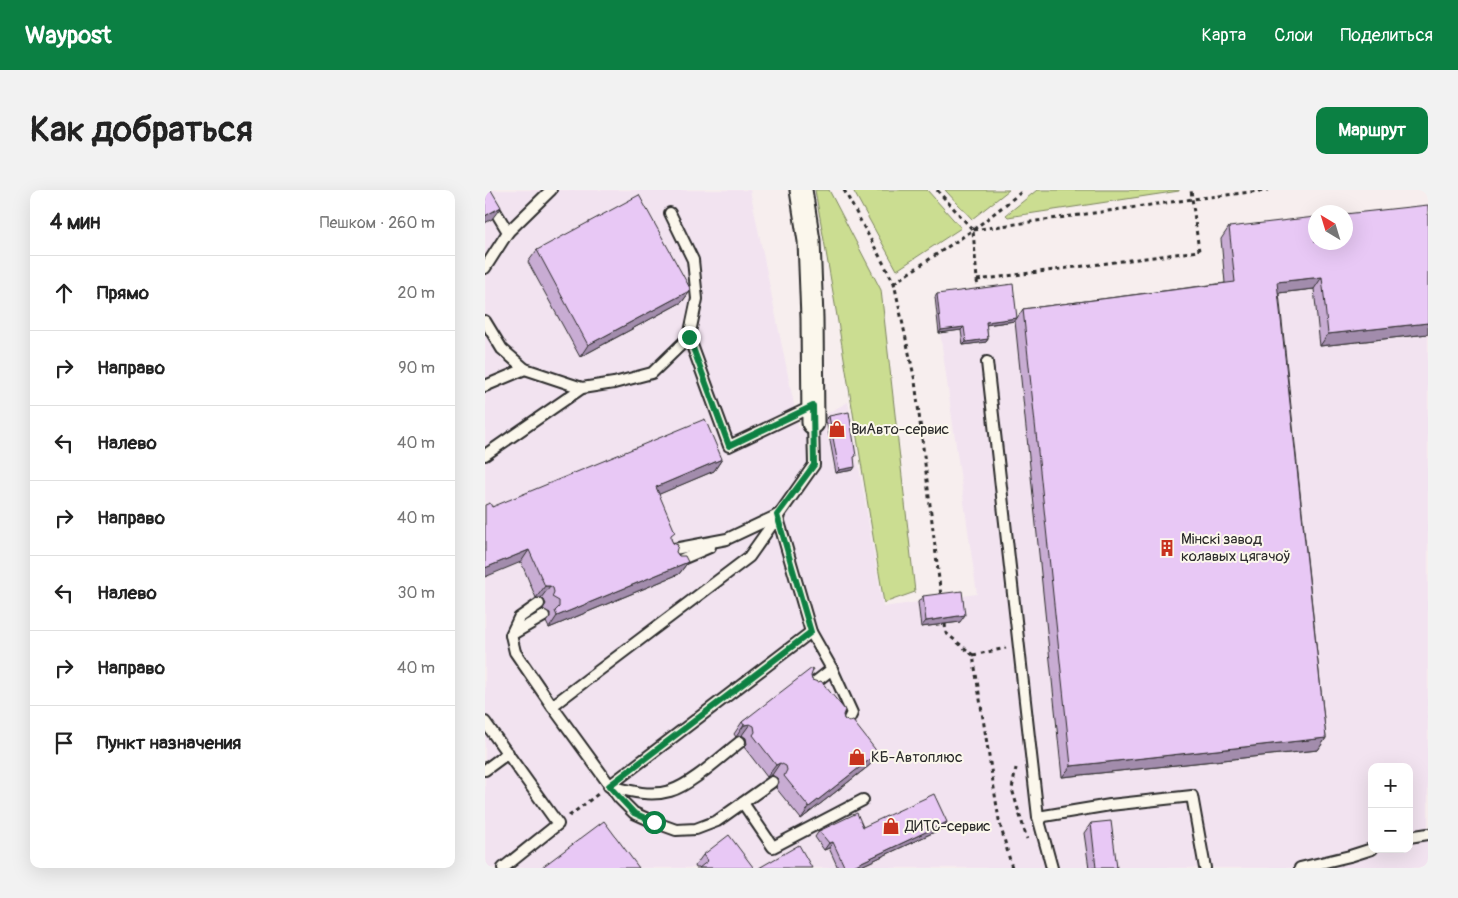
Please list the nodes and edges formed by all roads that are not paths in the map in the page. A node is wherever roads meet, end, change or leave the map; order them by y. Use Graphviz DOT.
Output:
graph roads {
  1 [pos="551,190"];
  2 [pos="801,190"];
  3 [pos="485,194"];
  4 [pos="670,213"];
  5 [pos="508,232"];
  6 [pos="485,268"];
  7 [pos="485,321"];
  8 [pos="689,337"];
  9 [pos="987,362"];
  10 [pos="525,369"];
  11 [pos="485,386"];
  12 [pos="582,388"];
  13 [pos="813,414"];
  14 [pos="485,455"];
  15 [pos="777,515"];
  16 [pos="727,539"];
  17 [pos="669,550"];
  18 [pos="675,562"];
  19 [pos="539,604"];
  20 [pos="544,616"];
  21 [pos="811,632"];
  22 [pos="511,635"];
  23 [pos="833,669"];
  24 [pos="809,687"];
  25 [pos="553,706"];
  26 [pos="485,722"];
  27 [pos="841,727"];
  28 [pos="740,742"];
  29 [pos="508,753"];
  30 [pos="485,770"];
  31 [pos="771,782"];
  32 [pos="609,786"];
  33 [pos="863,800"];
  34 [pos="743,803"];
  35 [pos="1038,817"];
  36 [pos="1428,834"];
  37 [pos="1413,836"];
  38 [pos="1368,850"];
  39 [pos="503,868"];
  40 [pos="1052,868"];
  41 [pos="1205,868"];
  42 [pos="1300,868"];
  1 -- 5 [label="lane"];
  2 -- 13 [label="street"];
  3 -- 5 [label="lane"];
  4 -- 8 [label="lane"];
  5 -- 6 [label="lane"];
  7 -- 10 [label="lane"];
  8 -- 12 [label="lane"];
  8 -- 13 [label="lane"];
  9 -- 35 [label="lane"];
  10 -- 11 [label="lane"];
  10 -- 12 [label="lane"];
  12 -- 14 [label="lane"];
  13 -- 15 [label="lane"];
  15 -- 16 [label="lane"];
  15 -- 21 [label="lane"];
  15 -- 25 [label="lane"];
  16 -- 17 [label="lane"];
  16 -- 18 [label="lane"];
  19 -- 22 [label="lane"];
  20 -- 22 [label="lane"];
  21 -- 23 [label="lane"];
  21 -- 32 [label="lane"];
  22 -- 25 [label="lane"];
  23 -- 24 [label="lane"];
  23 -- 27 [label="lane"];
  25 -- 32 [label="lane"];
  26 -- 29 [label="lane"];
  28 -- 32 [label="lane"];
  29 -- 30 [label="lane"];
  29 -- 39 [label="lane"];
  31 -- 34 [label="lane"];
  32 -- 34 [label="lane"];
  33 -- 34 [label="lane"];
  35 -- 40 [label="lane"];
  35 -- 41 [label="lane"];
  36 -- 37 [label="lane"];
  38 -- 42 [label="lane"];
}
